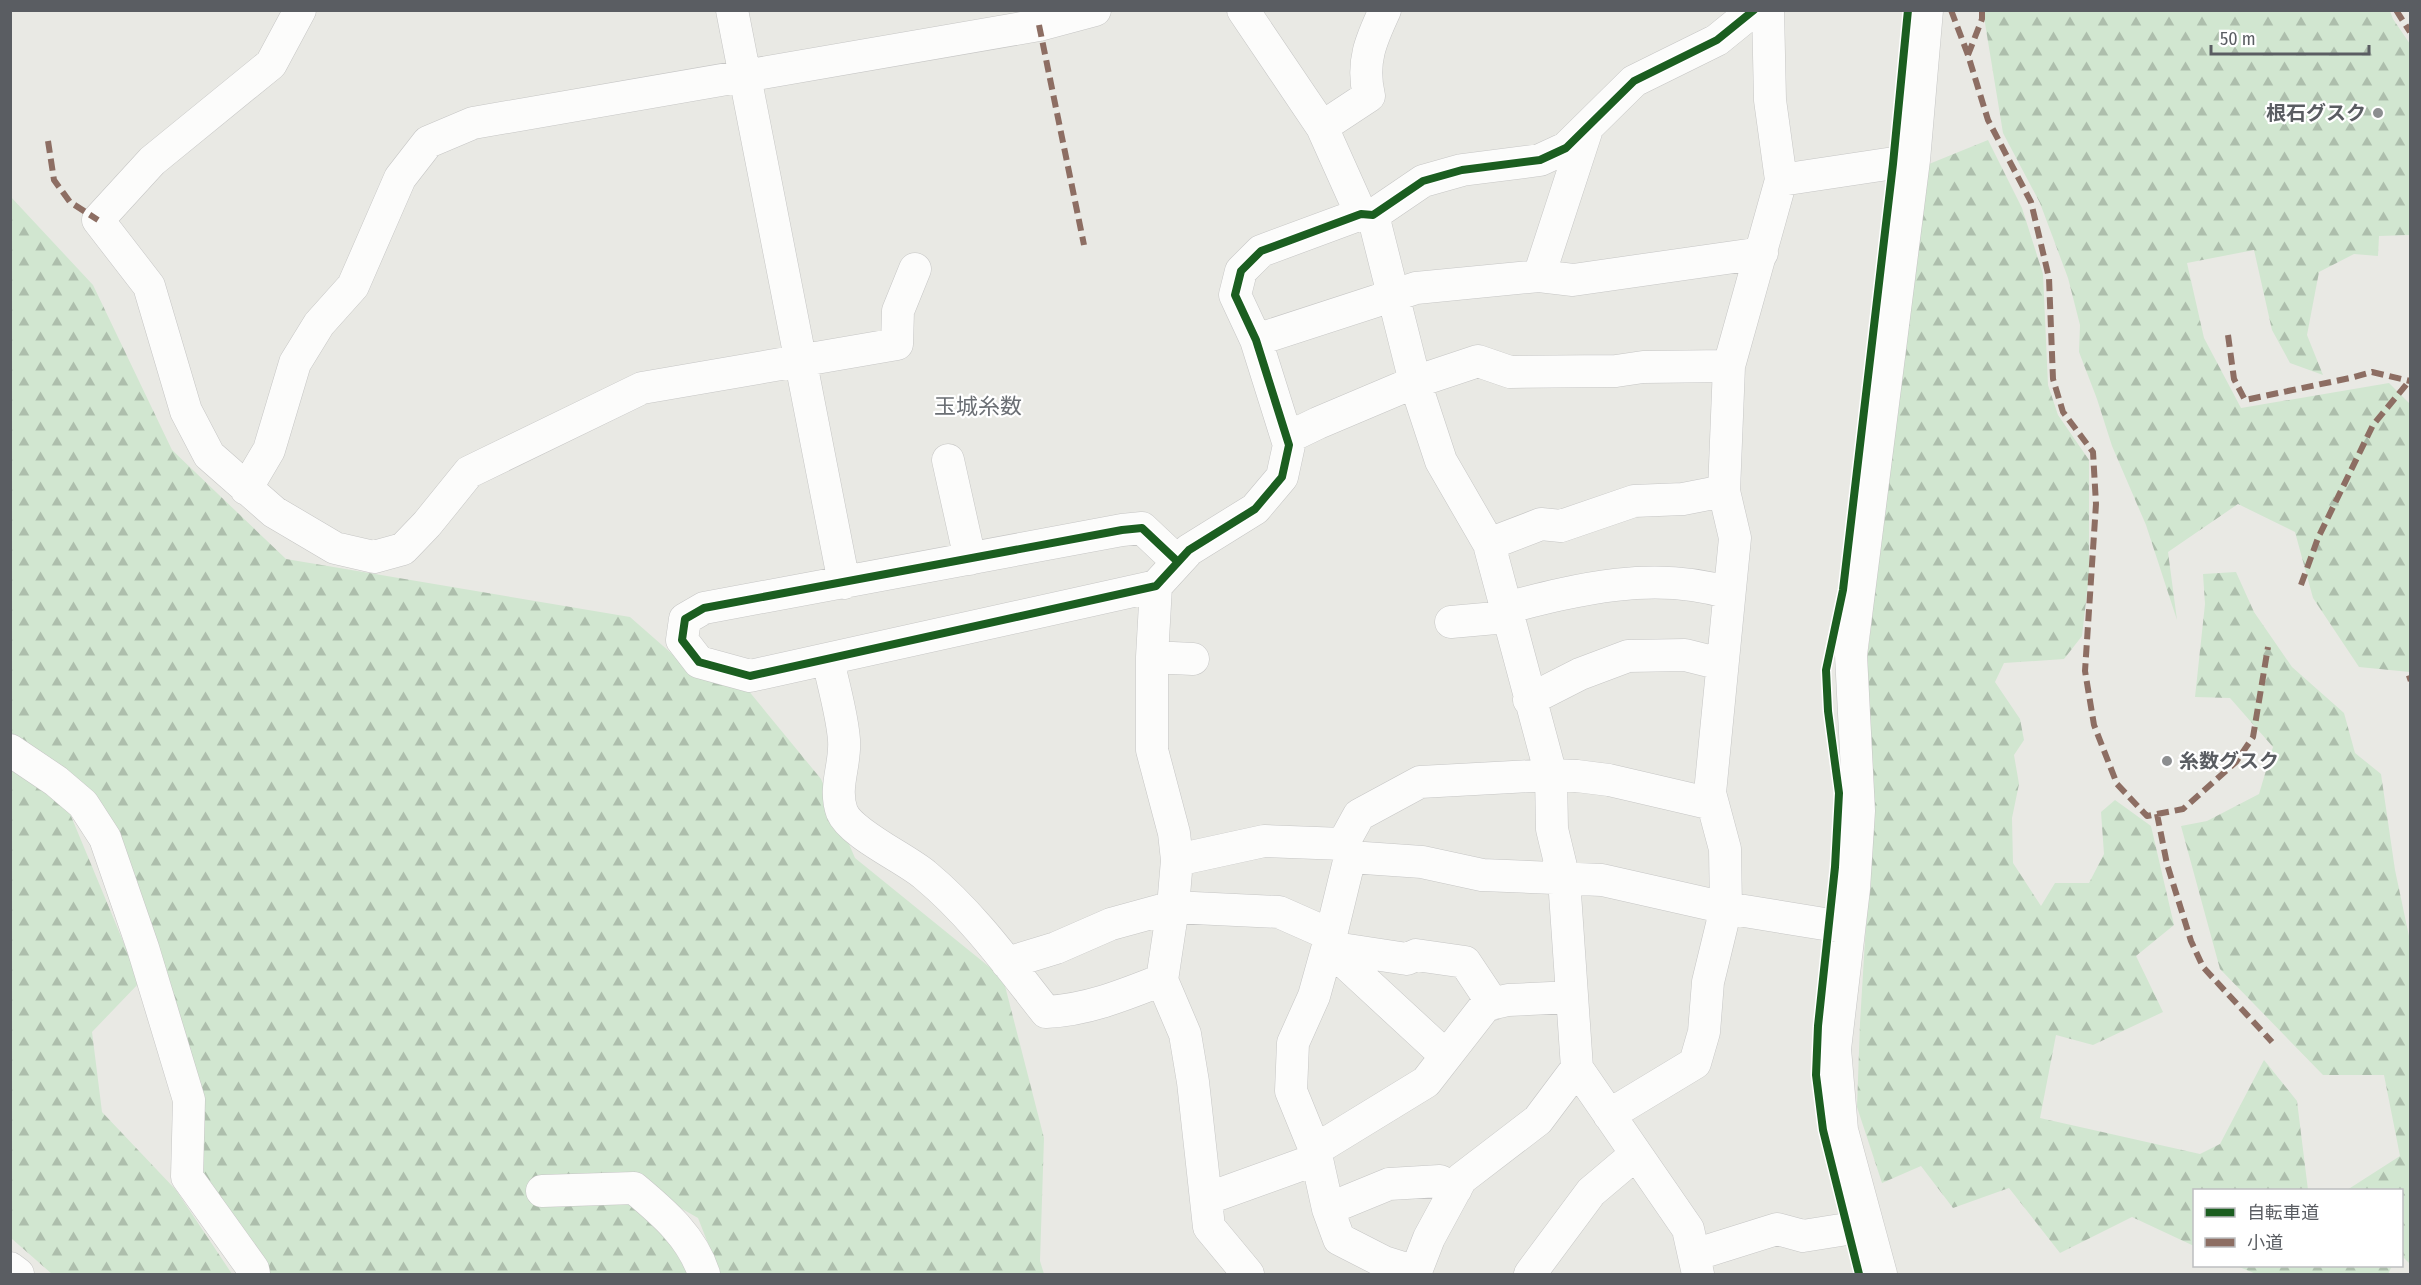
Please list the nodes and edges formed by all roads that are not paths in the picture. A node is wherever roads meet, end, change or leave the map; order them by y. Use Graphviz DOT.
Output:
graph roads {
  1 [pos="300,10"];
  2 [pos="732,10"];
  3 [pos="1095,10"];
  4 [pos="1243,10"];
  5 [pos="1385,10"];
  6 [pos="1754,10"];
  7 [pos="1768,10"];
  8 [pos="1928,10"];
  9 [pos="1047,16"];
  10 [pos="746,76"];
  11 [pos="1322,127"];
  12 [pos="1587,129"];
  13 [pos="1914,160"];
  14 [pos="1781,180"];
  15 [pos="1367,215"];
  16 [pos="1762,254"];
  17 [pos="915,269"];
  18 [pos="1539,276"];
  19 [pos="1394,294"];
  20 [pos="1256,340"];
  21 [pos="799,360"];
  22 [pos="1729,366"];
  23 [pos="1415,382"];
  24 [pos="1287,438"];
  25 [pos="948,460"];
  26 [pos="246,489"];
  27 [pos="1724,491"];
  28 [pos="1489,544"];
  29 [pos="970,559"];
  30 [pos="1178,562"];
  31 [pos="844,583"];
  32 [pos="1156,586"];
  33 [pos="1729,593"];
  34 [pos="1506,613"];
  35 [pos="1451,622"];
  36 [pos="1152,657"];
  37 [pos="828,659"];
  38 [pos="1193,659"];
  39 [pos="1721,664"];
  40 [pos="1530,700"];
  41 [pos="10,750"];
  42 [pos="1551,774"];
  43 [pos="1712,804"];
  44 [pos="1347,851"];
  45 [pos="1177,860"];
  46 [pos="1564,879"];
  47 [pos="1173,907"];
  48 [pos="1726,908"];
  49 [pos="1849,928"];
  50 [pos="1329,941"];
  51 [pos="1007,963"];
  52 [pos="1162,980"];
  53 [pos="1572,997"];
  54 [pos="1493,1004"];
  55 [pos="1446,1056"];
  56 [pos="1577,1068"];
  57 [pos="1609,1115"];
  58 [pos="1316,1154"];
  59 [pos="1636,1154"];
  60 [pos="1456,1189"];
  61 [pos="542,1191"];
  62 [pos="1206,1199"];
  63 [pos="1328,1209"];
  64 [pos="1869,1231"];
  65 [pos="1696,1264"];
  66 [pos="10,1268"];
  67 [pos="1416,1273"];
  68 [pos="18,1275"];
  69 [pos="255,1275"];
  70 [pos="704,1275"];
  71 [pos="1248,1275"];
  72 [pos="1530,1275"];
  73 [pos="1881,1275"];
  1 -- 26 [label="street"];
  2 -- 10 [label="street"];
  3 -- 9 [label="street"];
  4 -- 11 [label="street"];
  5 -- 11 [label="street"];
  6 -- 12 [label="street"];
  7 -- 14 [label="street"];
  8 -- 13 [label="street"];
  9 -- 10 [label="street"];
  10 -- 21 [label="street"];
  10 -- 26 [label="street"];
  11 -- 15 [label="street"];
  12 -- 15 [label="street"];
  12 -- 18 [label="street"];
  13 -- 14 [label="street"];
  13 -- 49 [label="street"];
  14 -- 16 [label="street"];
  15 -- 19 [label="street"];
  15 -- 20 [label="street"];
  16 -- 18 [label="street"];
  16 -- 22 [label="street"];
  17 -- 21 [label="street"];
  18 -- 19 [label="street"];
  19 -- 20 [label="street"];
  19 -- 23 [label="street"];
  20 -- 24 [label="street"];
  21 -- 26 [label="street"];
  21 -- 31 [label="street"];
  22 -- 23 [label="street"];
  22 -- 27 [label="street"];
  23 -- 24 [label="street"];
  23 -- 28 [label="street"];
  24 -- 30 [label="street"];
  25 -- 29 [label="street"];
  27 -- 28 [label="street"];
  27 -- 33 [label="street"];
  28 -- 34 [label="street"];
  29 -- 30 [label="street"];
  29 -- 31 [label="street"];
  30 -- 32 [label="street"];
  31 -- 37 [label="street"];
  32 -- 36 [label="street"];
  32 -- 37 [label="street"];
  33 -- 34 [label="street"];
  33 -- 39 [label="street"];
  34 -- 35 [label="street"];
  34 -- 40 [label="street"];
  36 -- 38 [label="street"];
  36 -- 45 [label="street"];
  37 -- 51 [label="street"];
  39 -- 40 [label="street"];
  39 -- 43 [label="street"];
  40 -- 42 [label="street"];
  41 -- 69 [label="street"];
  42 -- 43 [label="street"];
  42 -- 44 [label="street"];
  42 -- 46 [label="street"];
  43 -- 48 [label="street"];
  44 -- 45 [label="street"];
  44 -- 46 [label="street"];
  44 -- 50 [label="street"];
  45 -- 47 [label="street"];
  46 -- 48 [label="street"];
  46 -- 53 [label="street"];
  47 -- 50 [label="street"];
  47 -- 51 [label="street"];
  47 -- 52 [label="street"];
  48 -- 49 [label="street"];
  48 -- 57 [label="street"];
  49 -- 64 [label="street"];
  50 -- 54 [label="street"];
  50 -- 55 [label="street"];
  50 -- 58 [label="street"];
  51 -- 52 [label="street"];
  52 -- 62 [label="street"];
  53 -- 54 [label="street"];
  53 -- 56 [label="street"];
  54 -- 55 [label="street"];
  55 -- 58 [label="street"];
  56 -- 57 [label="street"];
  56 -- 60 [label="street"];
  57 -- 59 [label="street"];
  58 -- 62 [label="street"];
  58 -- 63 [label="street"];
  59 -- 65 [label="street"];
  59 -- 72 [label="street"];
  60 -- 63 [label="street"];
  60 -- 67 [label="street"];
  61 -- 70 [label="street"];
  62 -- 71 [label="street"];
  63 -- 67 [label="street"];
  64 -- 65 [label="street"];
  64 -- 73 [label="street"];
  66 -- 68 [label="street"];
}
